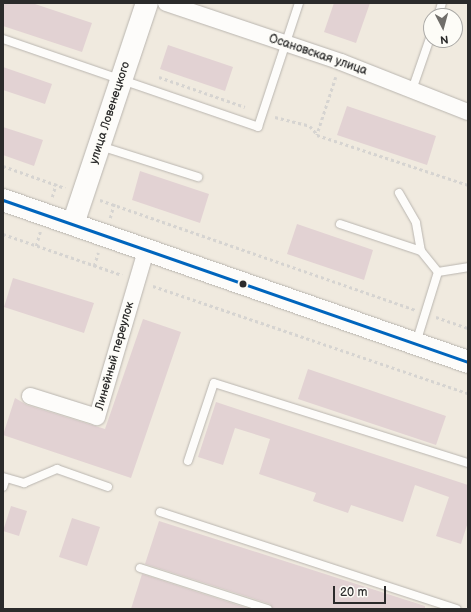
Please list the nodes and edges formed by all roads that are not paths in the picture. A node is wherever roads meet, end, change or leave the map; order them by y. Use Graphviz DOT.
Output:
graph roads {
  1 [pos="146,3"];
  2 [pos="166,3"];
  3 [pos="299,3"];
  4 [pos="3,39"];
  5 [pos="285,44"];
  6 [pos="427,48"];
  7 [pos="121,80"];
  8 [pos="412,90"];
  9 [pos="468,112"];
  10 [pos="99,146"];
  11 [pos="198,177"];
  12 [pos="399,193"];
  13 [pos="3,200"];
  14 [pos="73,224"];
  15 [pos="340,224"];
  16 [pos="146,250"];
  17 [pos="421,251"];
  18 [pos="468,267"];
  19 [pos="438,272"];
  20 [pos="416,344"];
  21 [pos="468,362"];
  22 [pos="30,396"];
  23 [pos="188,461"];
  24 [pos="468,464"];
  25 [pos="4,478"];
  26 [pos="3,487"];
  27 [pos="108,487"];
  28 [pos="160,512"];
  29 [pos="140,568"];
  30 [pos="268,609"];
  31 [pos="457,609"];
  1 -- 7 [label="main road, улица Ловенецкого"];
  2 -- 5 [label="street, Осановская улица"];
  3 -- 5 [label="lane"];
  4 -- 7 [label="lane"];
  5 -- 7 [label="lane"];
  5 -- 8 [label="street, Осановская улица"];
  6 -- 8 [label="lane"];
  7 -- 10 [label="main road, улица Ловенецкого"];
  8 -- 9 [label="street, Осановская улица"];
  10 -- 11 [label="lane"];
  10 -- 14 [label="main road, улица Ловенецкого"];
  12 -- 17 [label="lane"];
  13 -- 14 [label="main road"];
  14 -- 16 [label="main road"];
  15 -- 17 [label="lane"];
  16 -- 20 [label="main road"];
  16 -- 22 [label="street, Линейный переулок"];
  17 -- 19 [label="lane"];
  18 -- 19 [label="lane"];
  19 -- 20 [label="lane"];
  20 -- 21 [label="main road"];
  23 -- 24 [label="lane"];
  25 -- 26 [label="lane"];
  25 -- 27 [label="lane"];
  28 -- 31 [label="lane"];
  29 -- 30 [label="lane"];
}
